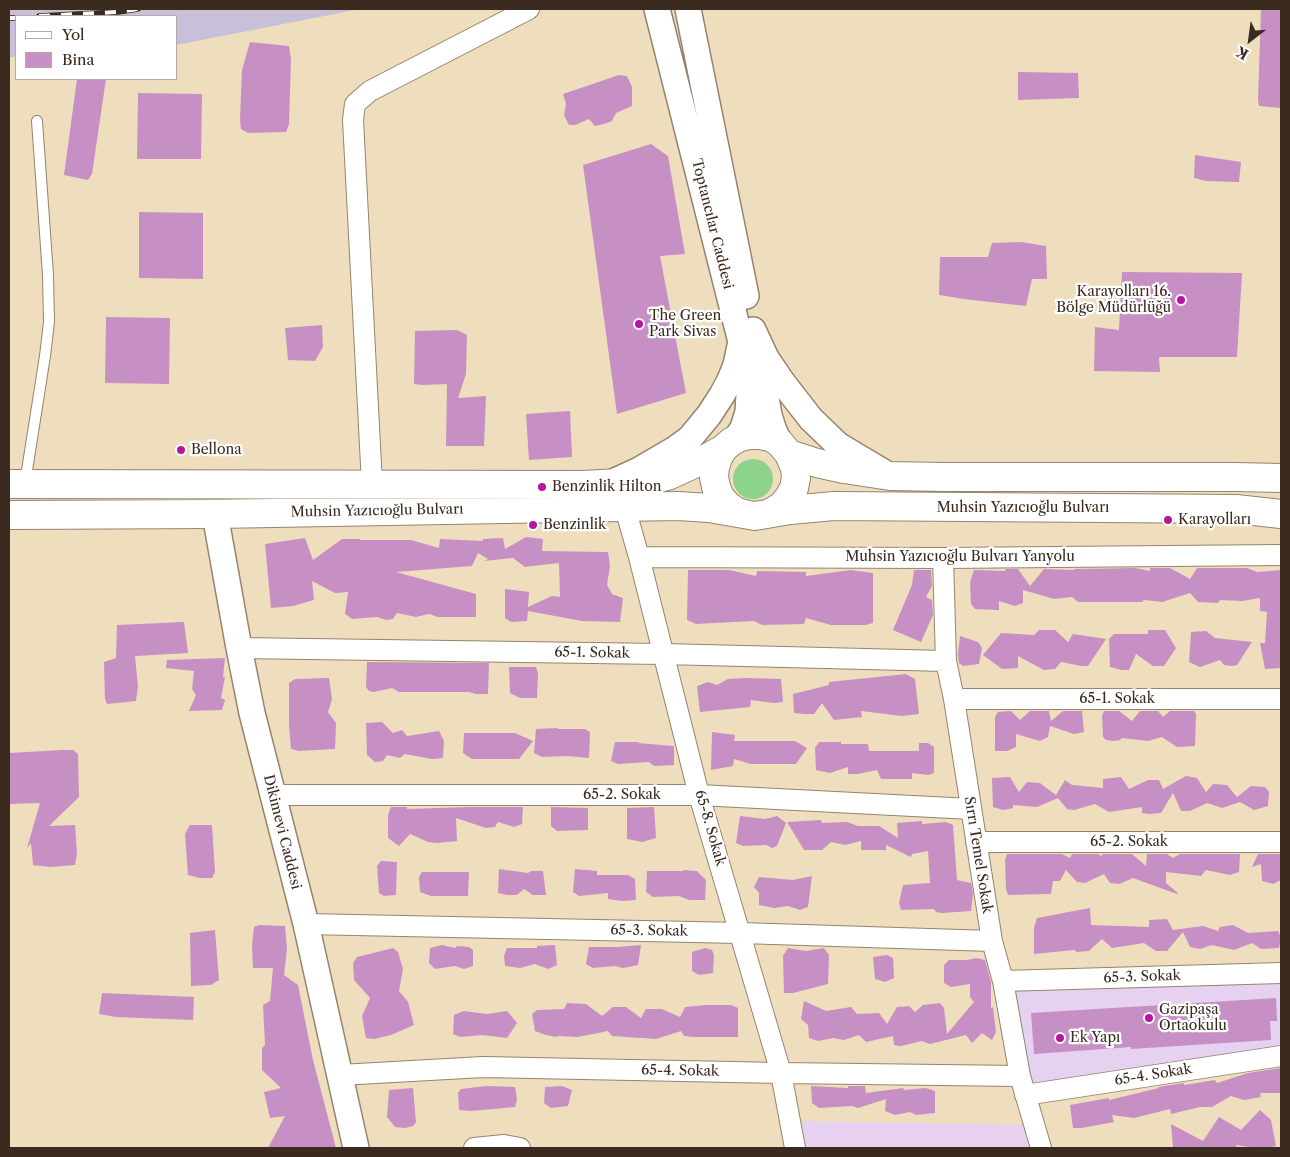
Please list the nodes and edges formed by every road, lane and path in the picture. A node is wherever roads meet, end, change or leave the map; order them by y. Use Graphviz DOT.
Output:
graph roads {
  1 [pos="529,9"];
  2 [pos="657,9"];
  3 [pos="688,9"];
  4 [pos="37,121"];
  5 [pos="747,336"];
  6 [pos="730,444"];
  7 [pos="784,448"];
  8 [pos="890,476"];
  9 [pos="1281,478"];
  10 [pos="17,484"];
  11 [pos="372,484"];
  12 [pos="610,484"];
  13 [pos="625,508"];
  14 [pos="215,514"];
  15 [pos="1281,514"];
  16 [pos="9,515"];
  17 [pos="755,515"];
  18 [pos="1281,555"];
  19 [pos="639,557"];
  20 [pos="943,558"];
  21 [pos="239,648"];
  22 [pos="664,654"];
  23 [pos="946,661"];
  24 [pos="954,699"];
  25 [pos="1281,699"];
  26 [pos="273,795"];
  27 [pos="699,795"];
  28 [pos="971,809"];
  29 [pos="976,842"];
  30 [pos="1281,842"];
  31 [pos="306,924"];
  32 [pos="740,933"];
  33 [pos="992,941"];
  34 [pos="1281,973"];
  35 [pos="1002,982"];
  36 [pos="1281,1056"];
  37 [pos="781,1073"];
  38 [pos="340,1075"];
  39 [pos="1020,1076"];
  40 [pos="1025,1095"];
  41 [pos="356,1148"];
  42 [pos="474,1148"];
  43 [pos="520,1148"];
  44 [pos="795,1148"];
  45 [pos="1041,1148"];
  1 -- 11 [label="street"];
  2 -- 5 [label="street, Toptancılar Caddesi"];
  3 -- 5 [label="street, Toptancılar Caddesi"];
  4 -- 10 [label="lane"];
  5 -- 6 [label="street, Toptancılar Caddesi"];
  5 -- 7 [label="street, Toptancılar Caddesi"];
  5 -- 8 [label="street"];
  5 -- 12 [label="street"];
  6 -- 7 [label="main road, Muhsin Yazıcıoğlu Bulvarı"];
  6 -- 12 [label="main road, Muhsin Yazıcıoğlu Bulvarı"];
  6 -- 17 [label="main road"];
  7 -- 8 [label="main road, Muhsin Yazıcıoğlu Bulvarı"];
  7 -- 17 [label="main road"];
  8 -- 9 [label="main road, Muhsin Yazıcıoğlu Bulvarı"];
  10 -- 11 [label="main road, Muhsin Yazıcıoğlu Bulvarı"];
  11 -- 12 [label="main road, Muhsin Yazıcıoğlu Bulvarı"];
  13 -- 14 [label="main road, Muhsin Yazıcıoğlu Bulvarı"];
  13 -- 17 [label="main road, Muhsin Yazıcıoğlu Bulvarı"];
  13 -- 19 [label="street, 65-8. Sokak"];
  14 -- 16 [label="main road, Muhsin Yazıcıoğlu Bulvarı"];
  14 -- 21 [label="street, Dikimevi Caddesi"];
  15 -- 17 [label="main road, Muhsin Yazıcıoğlu Bulvarı"];
  18 -- 20 [label="street, Muhsin Yazıcıoğlu Bulvarı Yanyolu"];
  19 -- 20 [label="street, Muhsin Yazıcıoğlu Bulvarı Yanyolu"];
  19 -- 22 [label="street, 65-8. Sokak"];
  20 -- 23 [label="street, Sırrı Temel Sokak"];
  21 -- 22 [label="street, 65-1. Sokak"];
  21 -- 26 [label="street, Dikimevi Caddesi"];
  22 -- 23 [label="street, 65-1. Sokak"];
  22 -- 27 [label="street, 65-8. Sokak"];
  23 -- 24 [label="street, Sırrı Temel Sokak"];
  24 -- 25 [label="street, 65-1. Sokak"];
  24 -- 28 [label="street, Sırrı Temel Sokak"];
  26 -- 27 [label="street, 65-2. Sokak"];
  26 -- 31 [label="street, Dikimevi Caddesi"];
  27 -- 28 [label="street, 65-2. Sokak"];
  27 -- 32 [label="street, 65-8. Sokak"];
  28 -- 29 [label="street, Sırrı Temel Sokak"];
  29 -- 30 [label="street, 65-2. Sokak"];
  29 -- 33 [label="street, Sırrı Temel Sokak"];
  31 -- 32 [label="street, 65-3. Sokak"];
  31 -- 38 [label="street, Dikimevi Caddesi"];
  32 -- 33 [label="street, 65-3. Sokak"];
  32 -- 37 [label="street, 65-8. Sokak"];
  33 -- 35 [label="street, Sırrı Temel Sokak"];
  34 -- 35 [label="street, 65-3. Sokak"];
  35 -- 39 [label="street, Sırrı Temel Sokak"];
  36 -- 40 [label="street, 65-4. Sokak"];
  37 -- 38 [label="street, 65-4. Sokak"];
  37 -- 39 [label="street, 65-4. Sokak"];
  37 -- 44 [label="street, 65-8. Sokak"];
  38 -- 41 [label="street, Dikimevi Caddesi"];
  39 -- 40 [label="street, Sırrı Temel Sokak"];
  40 -- 45 [label="street, Sırrı Temel Sokak"];
  42 -- 43 [label="street"];
}
